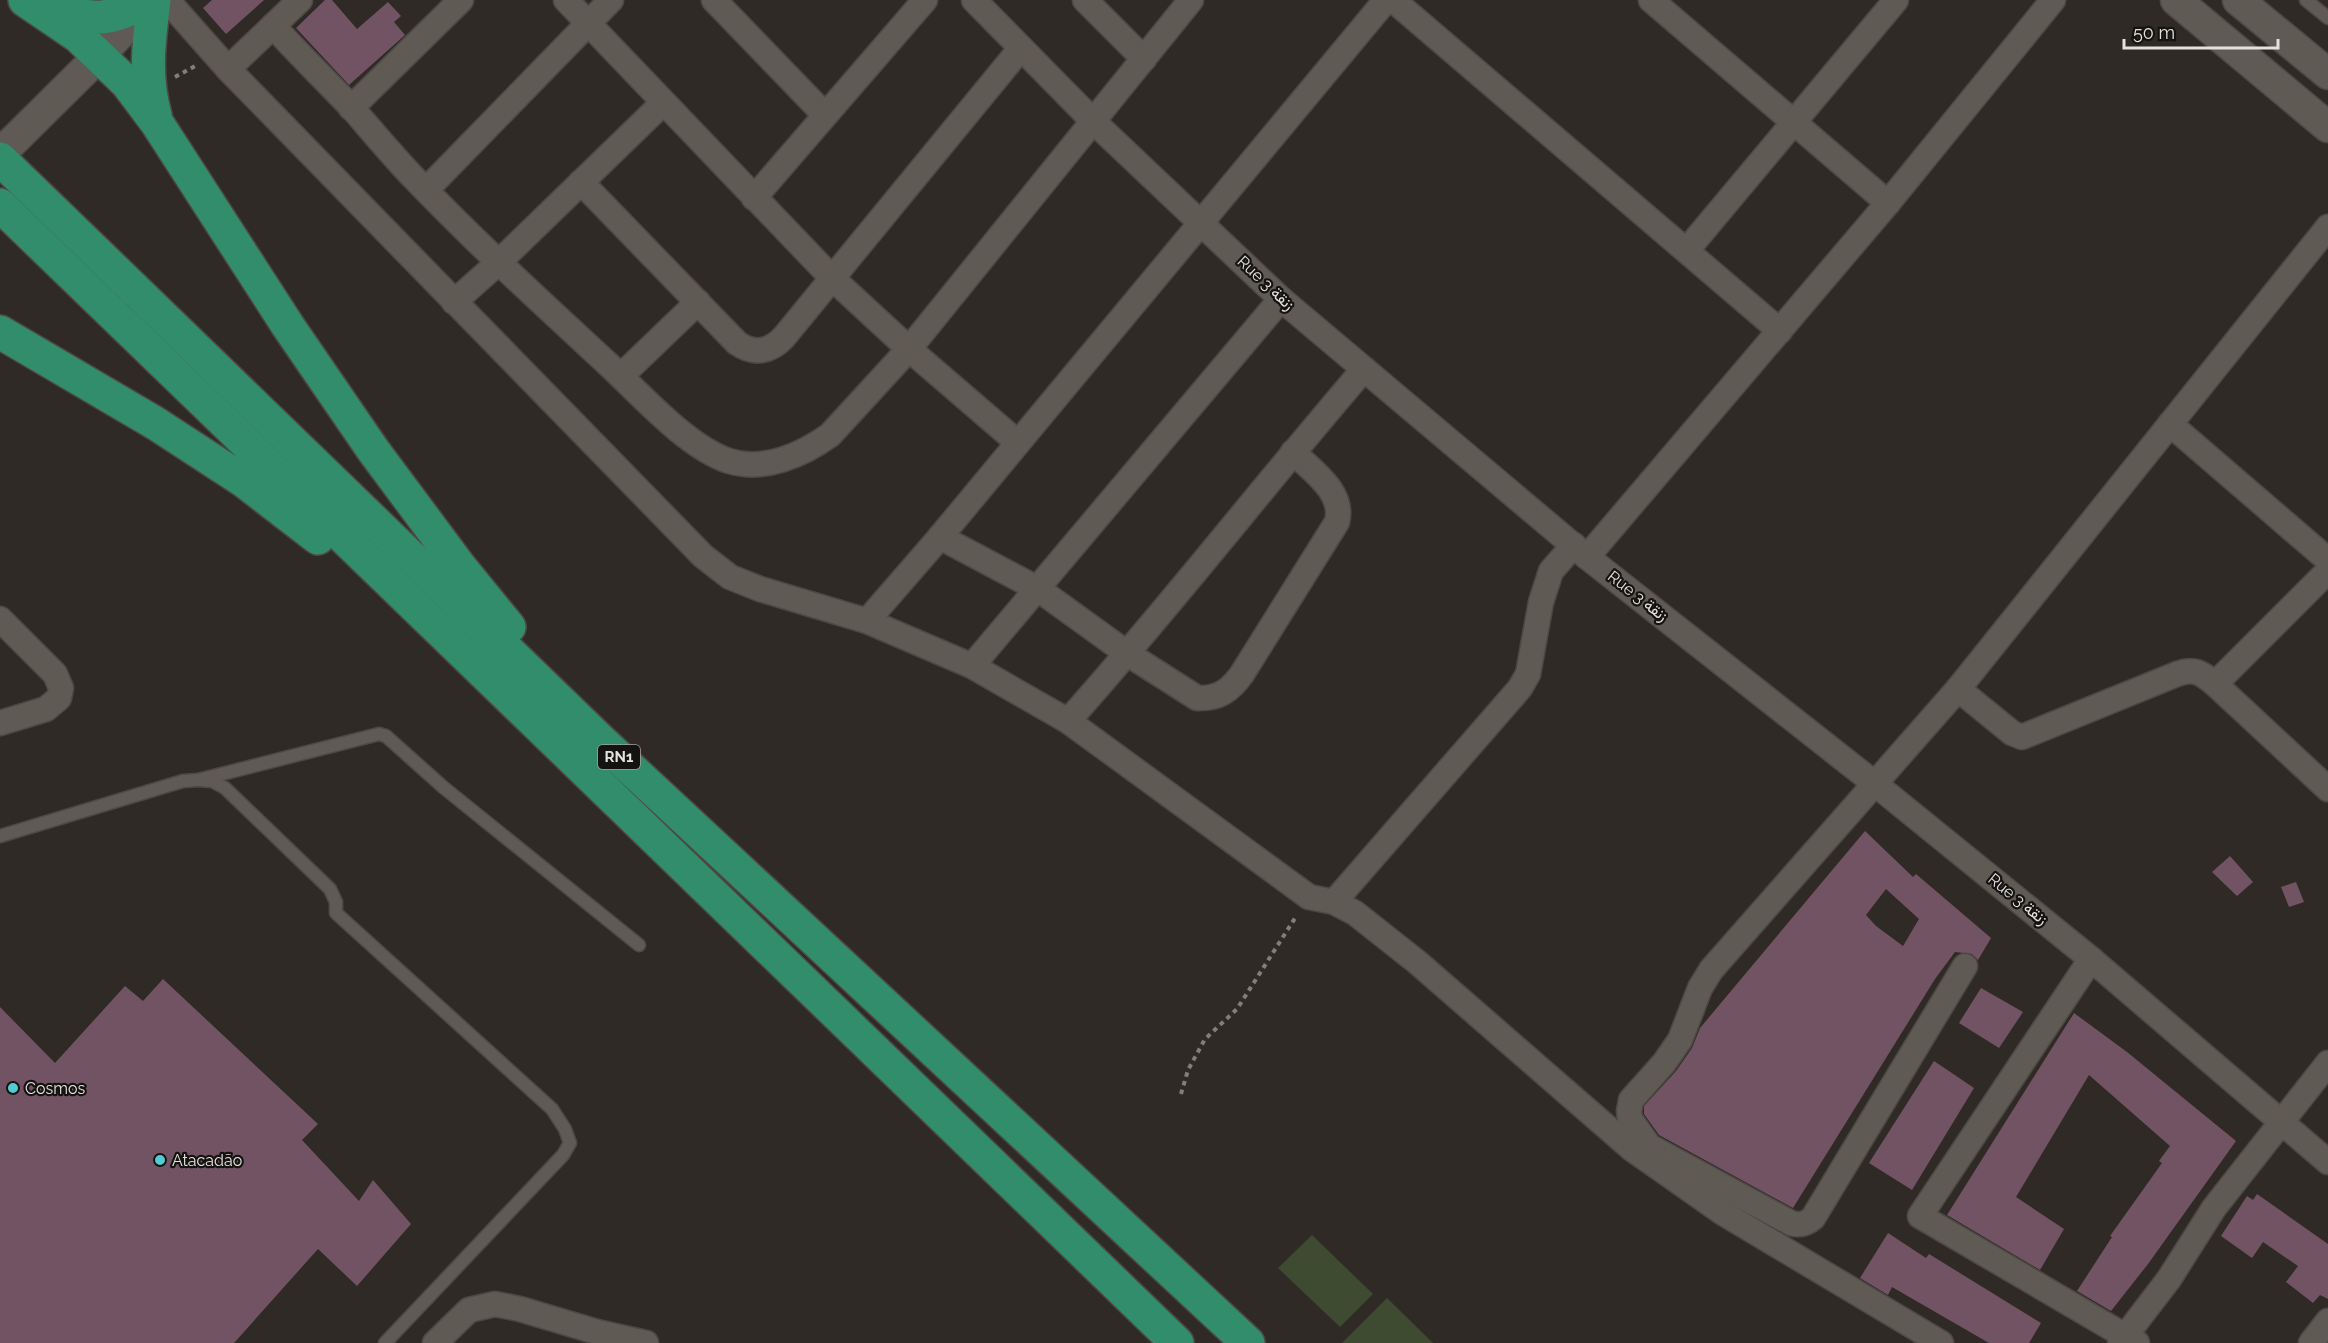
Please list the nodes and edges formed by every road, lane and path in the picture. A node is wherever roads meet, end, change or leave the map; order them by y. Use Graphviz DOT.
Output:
graph roads {
  1 [pos="25,0"];
  2 [pos="34,0"];
  3 [pos="152,0"];
  4 [pos="167,0"];
  5 [pos="300,0"];
  6 [pos="461,0"];
  7 [pos="566,0"];
  8 [pos="611,0"];
  9 [pos="714,0"];
  10 [pos="925,0"];
  11 [pos="975,0"];
  12 [pos="1085,0"];
  13 [pos="1191,0"];
  14 [pos="1386,0"];
  15 [pos="1393,0"];
  16 [pos="1651,0"];
  17 [pos="1896,0"];
  18 [pos="2054,0"];
  19 [pos="2176,0"];
  20 [pos="2238,0"];
  21 [pos="2306,0"];
  22 [pos="2328,18"];
  23 [pos="589,22"];
  24 [pos="273,26"];
  25 [pos="1021,48"];
  26 [pos="100,55"];
  27 [pos="1144,59"];
  28 [pos="222,62"];
  29 [pos="2328,74"];
  30 [pos="149,91"];
  31 [pos="663,103"];
  32 [pos="351,108"];
  33 [pos="825,115"];
  34 [pos="1094,122"];
  35 [pos="1794,122"];
  36 [pos="157,123"];
  37 [pos="2328,127"];
  38 [pos="0,154"];
  39 [pos="0,159"];
  40 [pos="581,182"];
  41 [pos="426,190"];
  42 [pos="754,198"];
  43 [pos="1888,203"];
  44 [pos="0,205"];
  45 [pos="1201,221"];
  46 [pos="2328,227"];
  47 [pos="1687,250"];
  48 [pos="498,263"];
  49 [pos="832,278"];
  50 [pos="1281,299"];
  51 [pos="454,302"];
  52 [pos="698,302"];
  53 [pos="1780,330"];
  54 [pos="0,333"];
  55 [pos="909,349"];
  56 [pos="1364,369"];
  57 [pos="621,376"];
  58 [pos="2170,424"];
  59 [pos="1017,442"];
  60 [pos="1293,452"];
  61 [pos="940,537"];
  62 [pos="1580,551"];
  63 [pos="2328,560"];
  64 [pos="2328,571"];
  65 [pos="1038,589"];
  66 [pos="0,619"];
  67 [pos="867,621"];
  68 [pos="1128,654"];
  69 [pos="972,666"];
  70 [pos="2215,684"];
  71 [pos="1958,689"];
  72 [pos="1068,721"];
  73 [pos="0,723"];
  74 [pos="599,739"];
  75 [pos="571,757"];
  76 [pos="198,780"];
  77 [pos="1874,783"];
  78 [pos="2328,789"];
  79 [pos="0,836"];
  80 [pos="1309,897"];
  81 [pos="1334,902"];
  82 [pos="639,945"];
  83 [pos="2091,959"];
  84 [pos="1965,966"];
  85 [pos="2328,1063"];
  86 [pos="1181,1094"];
  87 [pos="2280,1121"];
  88 [pos="2328,1162"];
  89 [pos="2328,1321"];
  90 [pos="2127,1340"];
  91 [pos="385,1343"];
  92 [pos="435,1343"];
  93 [pos="646,1343"];
  94 [pos="1176,1343"];
  95 [pos="1248,1343"];
  96 [pos="1941,1343"];
  97 [pos="2311,1343"];
  1 -- 26 [label="highway"];
  2 -- 3 [label="highway"];
  3 -- 26 [label="street"];
  3 -- 30 [label="highway"];
  4 -- 28 [label="street"];
  5 -- 24 [label="street"];
  6 -- 32 [label="street"];
  7 -- 23 [label="street"];
  8 -- 23 [label="street"];
  9 -- 33 [label="street"];
  10 -- 33 [label="street"];
  11 -- 25 [label="street, Rue 3 زنقة"];
  12 -- 27 [label="street"];
  13 -- 27 [label="street"];
  14 -- 45 [label="street"];
  15 -- 47 [label="street"];
  16 -- 35 [label="street"];
  17 -- 35 [label="street"];
  18 -- 43 [label="street"];
  19 -- 37 [label="street"];
  20 -- 29 [label="street"];
  21 -- 22 [label="lane"];
  23 -- 31 [label="street"];
  23 -- 41 [label="street"];
  24 -- 28 [label="street"];
  24 -- 32 [label="street"];
  25 -- 34 [label="street, Rue 3 زنقة"];
  25 -- 49 [label="street"];
  26 -- 36 [label="highway"];
  26 -- 38 [label="street"];
  27 -- 34 [label="street"];
  28 -- 30 [label="path"];
  28 -- 51 [label="street"];
  30 -- 36 [label="highway"];
  31 -- 40 [label="street"];
  31 -- 42 [label="street"];
  32 -- 41 [label="street"];
  33 -- 42 [label="street"];
  34 -- 45 [label="street, Rue 3 زنقة"];
  34 -- 55 [label="street"];
  35 -- 43 [label="street"];
  35 -- 47 [label="street"];
  36 -- 74 [label="highway"];
  39 -- 74 [label="highway, RN1"];
  40 -- 48 [label="street"];
  40 -- 52 [label="street"];
  41 -- 48 [label="street"];
  42 -- 49 [label="street"];
  43 -- 53 [label="street"];
  44 -- 75 [label="highway, RN1"];
  45 -- 50 [label="street, Rue 3 زنقة"];
  45 -- 59 [label="street"];
  46 -- 58 [label="street"];
  47 -- 53 [label="street"];
  48 -- 51 [label="street"];
  48 -- 57 [label="street"];
  49 -- 52 [label="street"];
  49 -- 55 [label="street"];
  50 -- 56 [label="street, Rue 3 زنقة"];
  50 -- 65 [label="street"];
  51 -- 67 [label="street"];
  52 -- 57 [label="street"];
  53 -- 62 [label="street"];
  54 -- 75 [label="highway"];
  55 -- 57 [label="street"];
  55 -- 59 [label="street"];
  56 -- 60 [label="street"];
  56 -- 62 [label="street, Rue 3 زنقة"];
  58 -- 63 [label="street"];
  58 -- 71 [label="street"];
  59 -- 61 [label="street"];
  60 -- 68 [label="street"];
  60 -- 68 [label="street"];
  61 -- 65 [label="street"];
  61 -- 67 [label="street"];
  62 -- 77 [label="street, Rue 3 زنقة"];
  62 -- 81 [label="street"];
  64 -- 70 [label="street"];
  65 -- 68 [label="street"];
  65 -- 69 [label="street"];
  66 -- 73 [label="street"];
  67 -- 69 [label="street"];
  68 -- 72 [label="street"];
  69 -- 72 [label="street"];
  70 -- 71 [label="street"];
  70 -- 78 [label="street"];
  71 -- 77 [label="street"];
  72 -- 80 [label="street"];
  74 -- 95 [label="highway, RN1"];
  75 -- 94 [label="highway, RN1"];
  76 -- 79 [label="lane"];
  76 -- 82 [label="lane"];
  76 -- 91 [label="lane"];
  77 -- 83 [label="street, Rue 3 زنقة"];
  77 -- 84 [label="street"];
  80 -- 81 [label="street"];
  80 -- 86 [label="path"];
  81 -- 96 [label="street"];
  83 -- 87 [label="street, Rue 3 زنقة"];
  83 -- 90 [label="street"];
  85 -- 87 [label="street"];
  87 -- 88 [label="street, Rue 3 زنقة"];
  87 -- 90 [label="street"];
  89 -- 97 [label="street"];
  92 -- 93 [label="street"];
}
